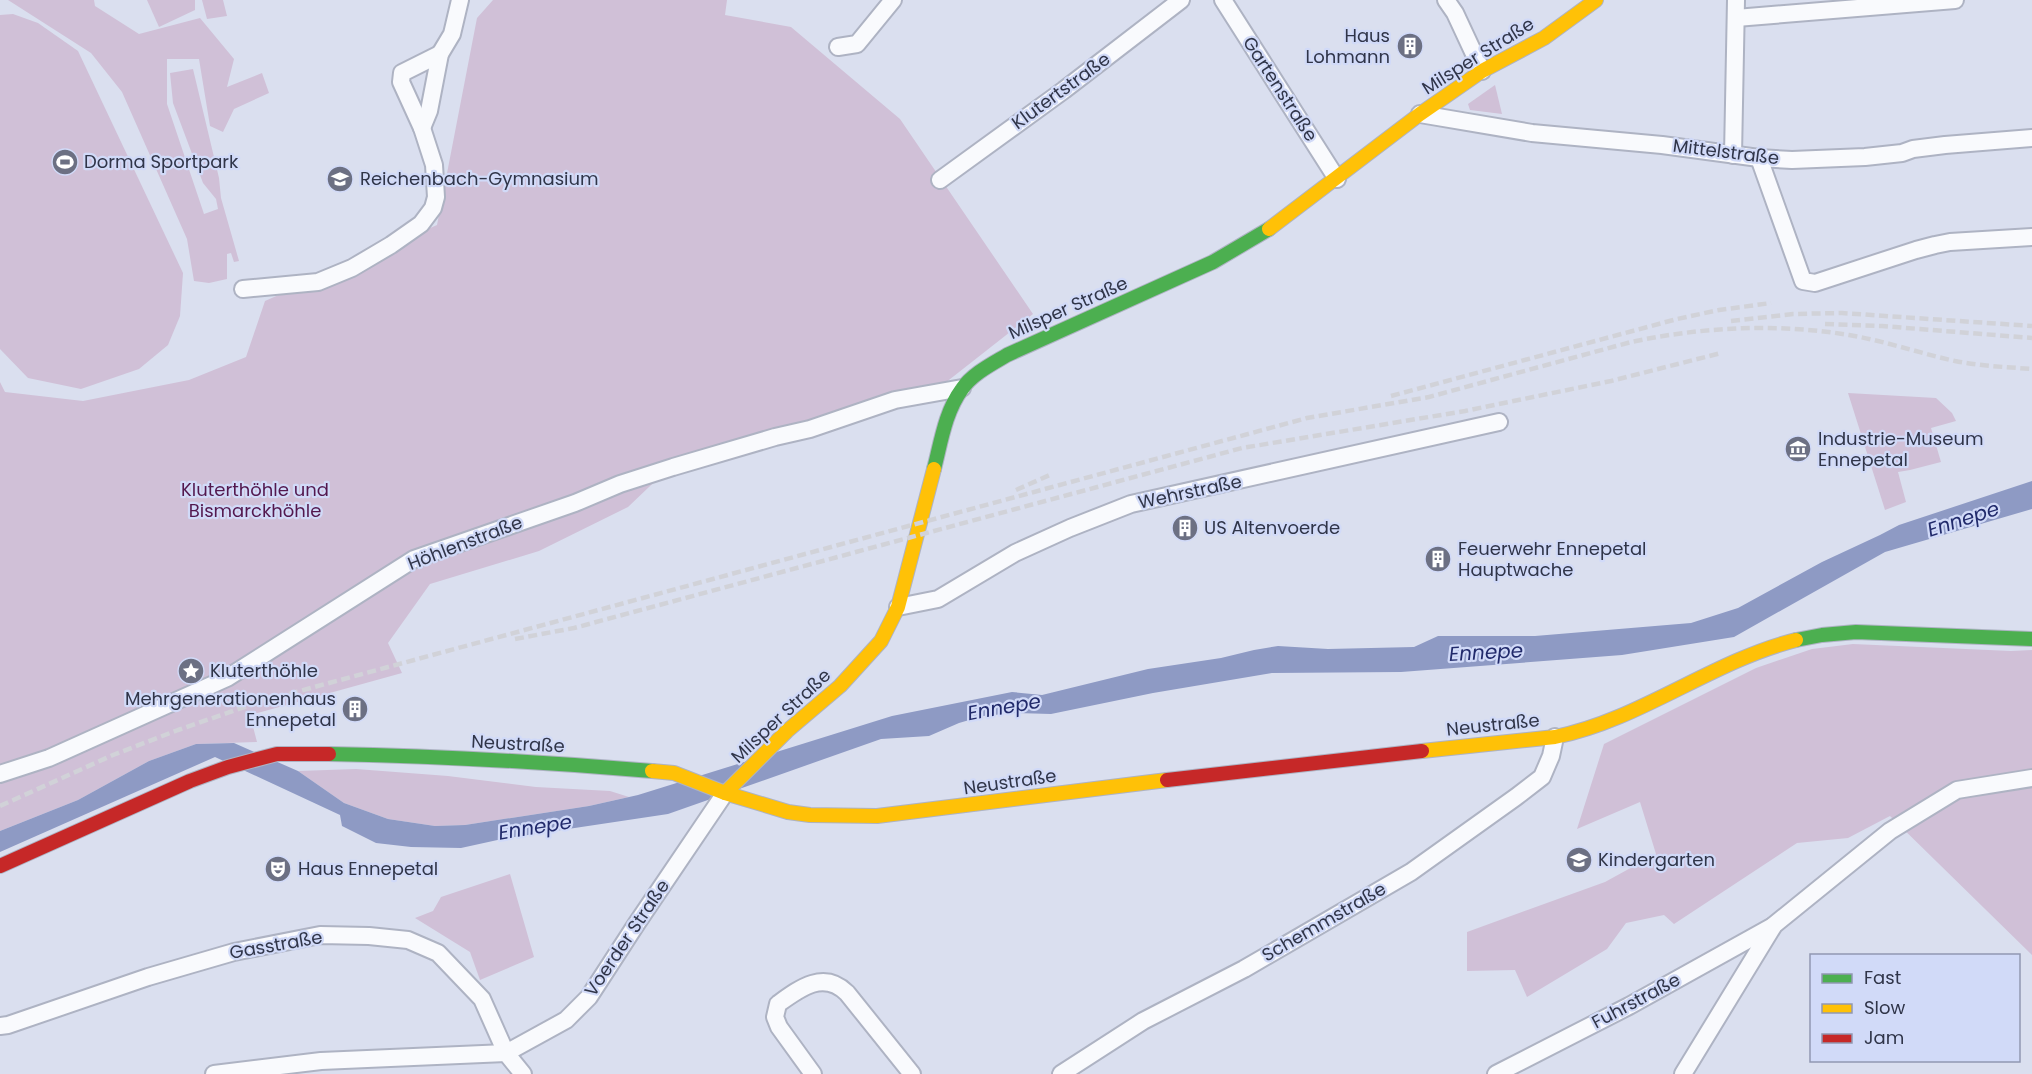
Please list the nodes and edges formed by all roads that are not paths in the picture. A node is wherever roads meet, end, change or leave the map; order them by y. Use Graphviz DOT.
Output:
graph roads {
  1 [pos="460,0"];
  2 [pos="893,0"];
  3 [pos="1182,0"];
  4 [pos="1223,0"];
  5 [pos="1446,0"];
  6 [pos="1596,0"];
  7 [pos="1736,0"];
  8 [pos="1955,0"];
  9 [pos="1736,18"];
  10 [pos="838,47"];
  11 [pos="440,54"];
  12 [pos="1482,71"];
  13 [pos="1420,114"];
  14 [pos="422,128"];
  15 [pos="2032,138"];
  16 [pos="1733,155"];
  17 [pos="1759,158"];
  18 [pos="1337,179"];
  19 [pos="940,180"];
  20 [pos="2032,237"];
  21 [pos="243,289"];
  22 [pos="962,388"];
  23 [pos="1499,422"];
  24 [pos="898,607"];
  25 [pos="2032,639"];
  26 [pos="1554,737"];
  27 [pos="0,774"];
  28 [pos="2032,778"];
  29 [pos="725,793"];
  30 [pos="0,866"];
  31 [pos="1774,925"];
  32 [pos="0,1026"];
  33 [pos="506,1053"];
  34 [pos="214,1074"];
  35 [pos="523,1074"];
  36 [pos="813,1074"];
  37 [pos="912,1074"];
  38 [pos="1061,1074"];
  39 [pos="1496,1074"];
  40 [pos="1683,1074"];
  1 -- 11 [label="street"];
  2 -- 10 [label="street"];
  3 -- 19 [label="street, Klutertstraße"];
  4 -- 18 [label="street, Gartenstraße"];
  5 -- 12 [label="street"];
  6 -- 12 [label="main road, Milsper Straße"];
  7 -- 9 [label="street"];
  8 -- 9 [label="street"];
  9 -- 16 [label="street"];
  11 -- 14 [label="street"];
  11 -- 14 [label="street"];
  12 -- 13 [label="main road, Milsper Straße"];
  13 -- 16 [label="street, Mittelstraße"];
  13 -- 18 [label="main road, Milsper Straße"];
  14 -- 21 [label="street"];
  15 -- 17 [label="street, Mittelstraße"];
  16 -- 17 [label="street, Mittelstraße"];
  17 -- 20 [label="street"];
  18 -- 22 [label="main road, Milsper Straße"];
  22 -- 24 [label="main road, Milsper Straße"];
  22 -- 27 [label="street, Höhlenstraße"];
  23 -- 24 [label="street, Wehrstraße"];
  24 -- 29 [label="main road, Milsper Straße"];
  25 -- 26 [label="main road, Neustraße"];
  26 -- 29 [label="main road, Neustraße"];
  26 -- 38 [label="street, Schemmstraße"];
  28 -- 31 [label="street"];
  29 -- 30 [label="main road, Neustraße"];
  29 -- 33 [label="street, Voerder Straße"];
  31 -- 39 [label="street, Fuhrstraße"];
  31 -- 40 [label="street"];
  32 -- 33 [label="street, Gasstraße"];
  33 -- 34 [label="street, Voerder Straße"];
  33 -- 35 [label="street"];
  36 -- 37 [label="street"];
}
